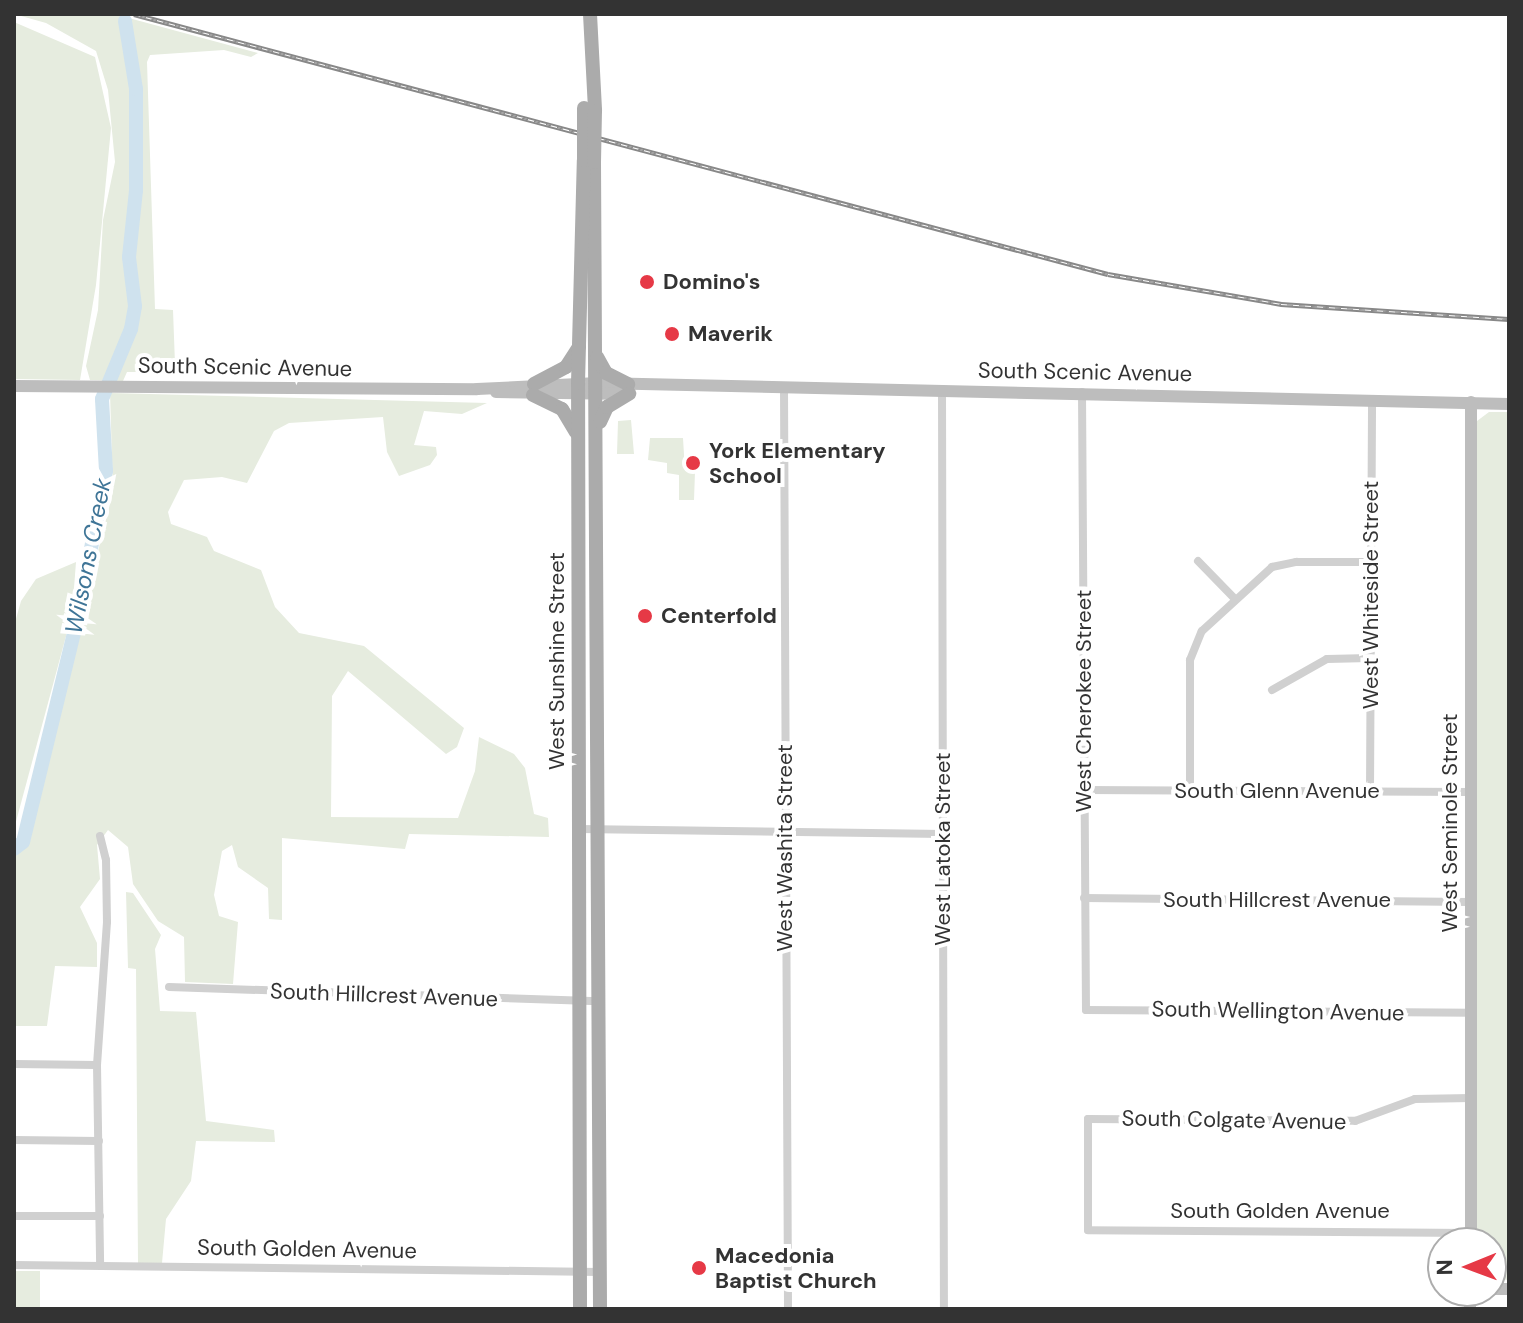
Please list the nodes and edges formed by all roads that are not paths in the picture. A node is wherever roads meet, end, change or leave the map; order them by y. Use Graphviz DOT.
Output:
graph roads {
  1 [pos="589,14"];
  2 [pos="589,161"];
  3 [pos="580,346"];
  4 [pos="597,355"];
  5 [pos="14,386"];
  6 [pos="784,387"];
  7 [pos="533,389"];
  8 [pos="578,389"];
  9 [pos="598,389"];
  10 [pos="629,389"];
  11 [pos="942,389"];
  12 [pos="1082,392"];
  13 [pos="1372,398"];
  14 [pos="1471,402"];
  15 [pos="1509,404"];
  16 [pos="598,430"];
  17 [pos="579,443"];
  18 [pos="1198,561"];
  19 [pos="1371,562"];
  20 [pos="1234,598"];
  21 [pos="1370,658"];
  22 [pos="1272,690"];
  23 [pos="1085,790"];
  24 [pos="1190,790"];
  25 [pos="1370,792"];
  26 [pos="1469,792"];
  27 [pos="579,829"];
  28 [pos="599,829"];
  29 [pos="786,832"];
  30 [pos="943,834"];
  31 [pos="100,836"];
  32 [pos="1084,898"];
  33 [pos="1469,902"];
  34 [pos="169,987"];
  35 [pos="580,1001"];
  36 [pos="599,1001"];
  37 [pos="1086,1010"];
  38 [pos="1471,1013"];
  39 [pos="14,1064"];
  40 [pos="97,1065"];
  41 [pos="1471,1098"];
  42 [pos="14,1140"];
  43 [pos="99,1141"];
  44 [pos="14,1216"];
  45 [pos="100,1216"];
  46 [pos="1471,1227"];
  47 [pos="1088,1230"];
  48 [pos="1427,1237"];
  49 [pos="14,1265"];
  50 [pos="100,1266"];
  51 [pos="580,1272"];
  52 [pos="600,1272"];
  53 [pos="580,1309"];
  54 [pos="600,1309"];
  55 [pos="788,1309"];
  56 [pos="944,1309"];
  1 -- 2 [label="main road, West Sunshine Street, bridge"];
  2 -- 3 [label="main road, West Sunshine Street"];
  2 -- 4 [label="main road, West Sunshine Street"];
  3 -- 7 [label="main road"];
  3 -- 8 [label="main road, West Sunshine Street"];
  4 -- 9 [label="main road, West Sunshine Street"];
  4 -- 10 [label="main road"];
  5 -- 7 [label="main road, South Scenic Avenue"];
  6 -- 10 [label="main road, South Scenic Avenue"];
  6 -- 11 [label="main road, South Scenic Avenue"];
  6 -- 29 [label="street, West Washita Street"];
  7 -- 8 [label="main road, South Scenic Avenue"];
  7 -- 17 [label="main road"];
  8 -- 9 [label="main road, South Scenic Avenue"];
  8 -- 17 [label="main road, West Sunshine Street"];
  9 -- 10 [label="main road, South Scenic Avenue"];
  9 -- 16 [label="main road, West Sunshine Street"];
  10 -- 16 [label="main road"];
  11 -- 12 [label="main road, South Scenic Avenue"];
  11 -- 30 [label="street, West Latoka Street"];
  12 -- 13 [label="main road, South Scenic Avenue"];
  12 -- 23 [label="street, West Cherokee Street"];
  13 -- 14 [label="main road, South Scenic Avenue"];
  13 -- 19 [label="street, West Whiteside Street"];
  14 -- 15 [label="main road, South Scenic Avenue"];
  14 -- 26 [label="main road, West Seminole Street"];
  16 -- 28 [label="main road, West Sunshine Street"];
  17 -- 27 [label="main road, West Sunshine Street"];
  18 -- 20 [label="street"];
  19 -- 20 [label="street"];
  19 -- 21 [label="street, West Whiteside Street"];
  20 -- 24 [label="street"];
  21 -- 22 [label="street"];
  21 -- 25 [label="street, West Whiteside Street"];
  23 -- 24 [label="street, South Glenn Avenue"];
  23 -- 32 [label="street, West Cherokee Street"];
  24 -- 25 [label="street, South Glenn Avenue"];
  25 -- 26 [label="street, South Glenn Avenue"];
  26 -- 33 [label="main road, West Seminole Street"];
  27 -- 28 [label="street"];
  27 -- 35 [label="main road, West Sunshine Street"];
  28 -- 29 [label="street"];
  28 -- 36 [label="main road, West Sunshine Street"];
  29 -- 30 [label="street"];
  29 -- 55 [label="street, West Washita Street"];
  30 -- 56 [label="street, West Latoka Street"];
  31 -- 40 [label="street"];
  32 -- 33 [label="street, South Hillcrest Avenue"];
  32 -- 37 [label="street, West Cherokee Street"];
  33 -- 38 [label="main road, West Seminole Street"];
  34 -- 35 [label="street, South Hillcrest Avenue"];
  35 -- 36 [label="street, South Hillcrest Avenue"];
  35 -- 51 [label="main road, West Sunshine Street"];
  36 -- 52 [label="main road, West Sunshine Street"];
  37 -- 38 [label="street, South Wellington Avenue"];
  38 -- 41 [label="main road, West Seminole Street"];
  39 -- 40 [label="street"];
  40 -- 43 [label="street"];
  41 -- 46 [label="main road, West Seminole Street"];
  41 -- 47 [label="street, South Colgate Avenue"];
  42 -- 43 [label="street"];
  43 -- 45 [label="street"];
  44 -- 45 [label="street"];
  45 -- 50 [label="street"];
  47 -- 48 [label="street, South Golden Avenue"];
  49 -- 50 [label="street, South Golden Avenue"];
  50 -- 51 [label="street, South Golden Avenue"];
  51 -- 52 [label="street, South Golden Avenue"];
  51 -- 53 [label="main road, West Sunshine Street"];
  52 -- 54 [label="main road, West Sunshine Street"];
}
